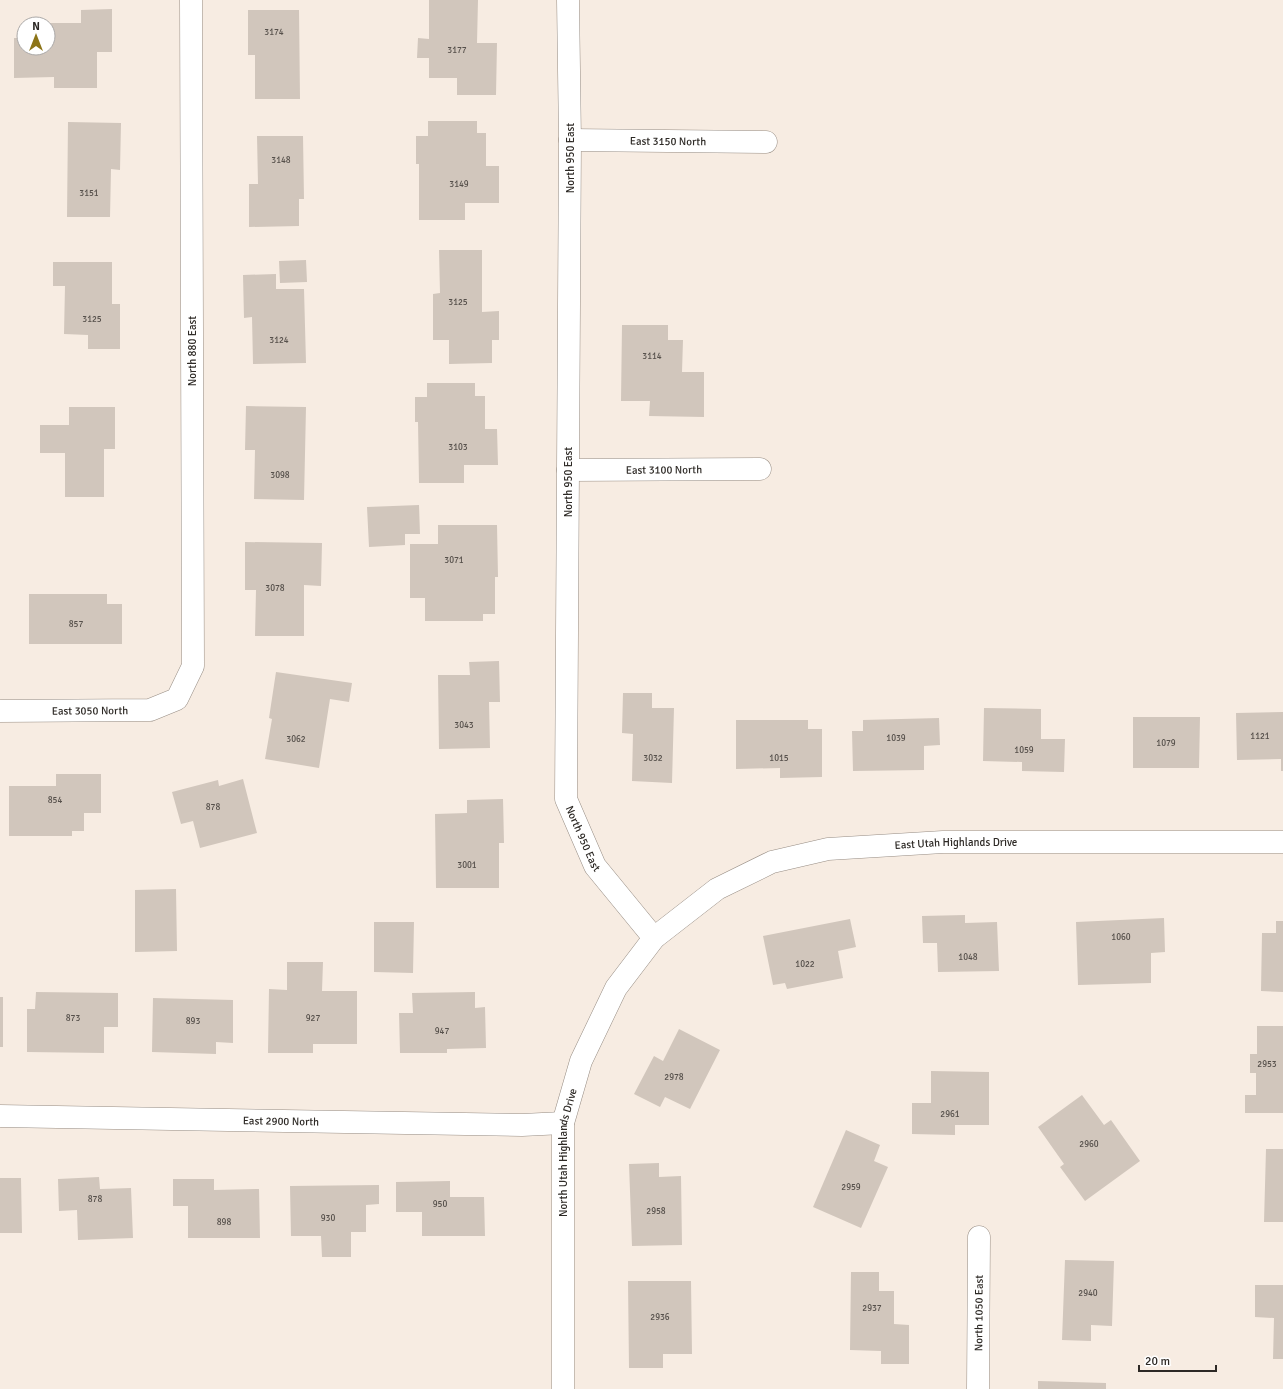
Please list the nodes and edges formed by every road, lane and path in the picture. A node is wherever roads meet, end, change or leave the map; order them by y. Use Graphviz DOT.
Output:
graph roads {
  1 [pos="191,0"];
  2 [pos="568,0"];
  3 [pos="570,140"];
  4 [pos="766,142"];
  5 [pos="760,468"];
  6 [pos="568,470"];
  7 [pos="177,699"];
  8 [pos="0,711"];
  9 [pos="1283,842"];
  10 [pos="654,938"];
  11 [pos="0,1116"];
  12 [pos="563,1123"];
  13 [pos="979,1237"];
  14 [pos="563,1389"];
  15 [pos="978,1389"];
  1 -- 7 [label="street, North 880 East"];
  2 -- 3 [label="street, North 950 East"];
  3 -- 4 [label="street, East 3150 North"];
  3 -- 6 [label="street, North 950 East"];
  5 -- 6 [label="street, East 3100 North"];
  6 -- 10 [label="street, North 950 East"];
  7 -- 8 [label="street, East 3050 North"];
  9 -- 10 [label="street, East Utah Highlands Drive"];
  10 -- 12 [label="street, North Utah Highlands Drive"];
  11 -- 12 [label="street, East 2900 North"];
  12 -- 14 [label="street, North Utah Highlands Drive"];
  13 -- 15 [label="street, North 1050 East"];
}
